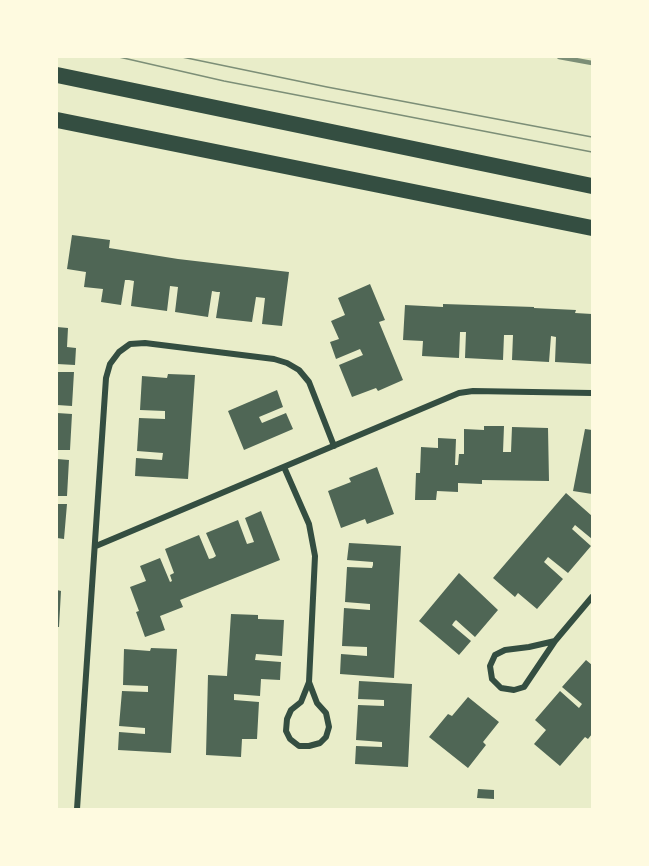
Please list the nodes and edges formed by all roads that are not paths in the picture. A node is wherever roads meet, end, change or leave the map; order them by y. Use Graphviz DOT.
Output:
graph roads {
  1 [pos="57,75"];
  2 [pos="57,120"];
  3 [pos="592,186"];
  4 [pos="592,228"];
  5 [pos="592,393"];
  6 [pos="334,446"];
  7 [pos="284,467"];
  8 [pos="96,546"];
  9 [pos="592,597"];
  10 [pos="555,641"];
  11 [pos="309,682"];
  12 [pos="77,809"];
  1 -- 3 [label="highway"];
  2 -- 4 [label="highway"];
  5 -- 6 [label="street"];
  6 -- 7 [label="street"];
  6 -- 8 [label="street"];
  7 -- 8 [label="street"];
  7 -- 11 [label="street"];
  8 -- 12 [label="street"];
  9 -- 10 [label="street"];
  10 -- 10 [label="street"];
  11 -- 11 [label="street"];
}
